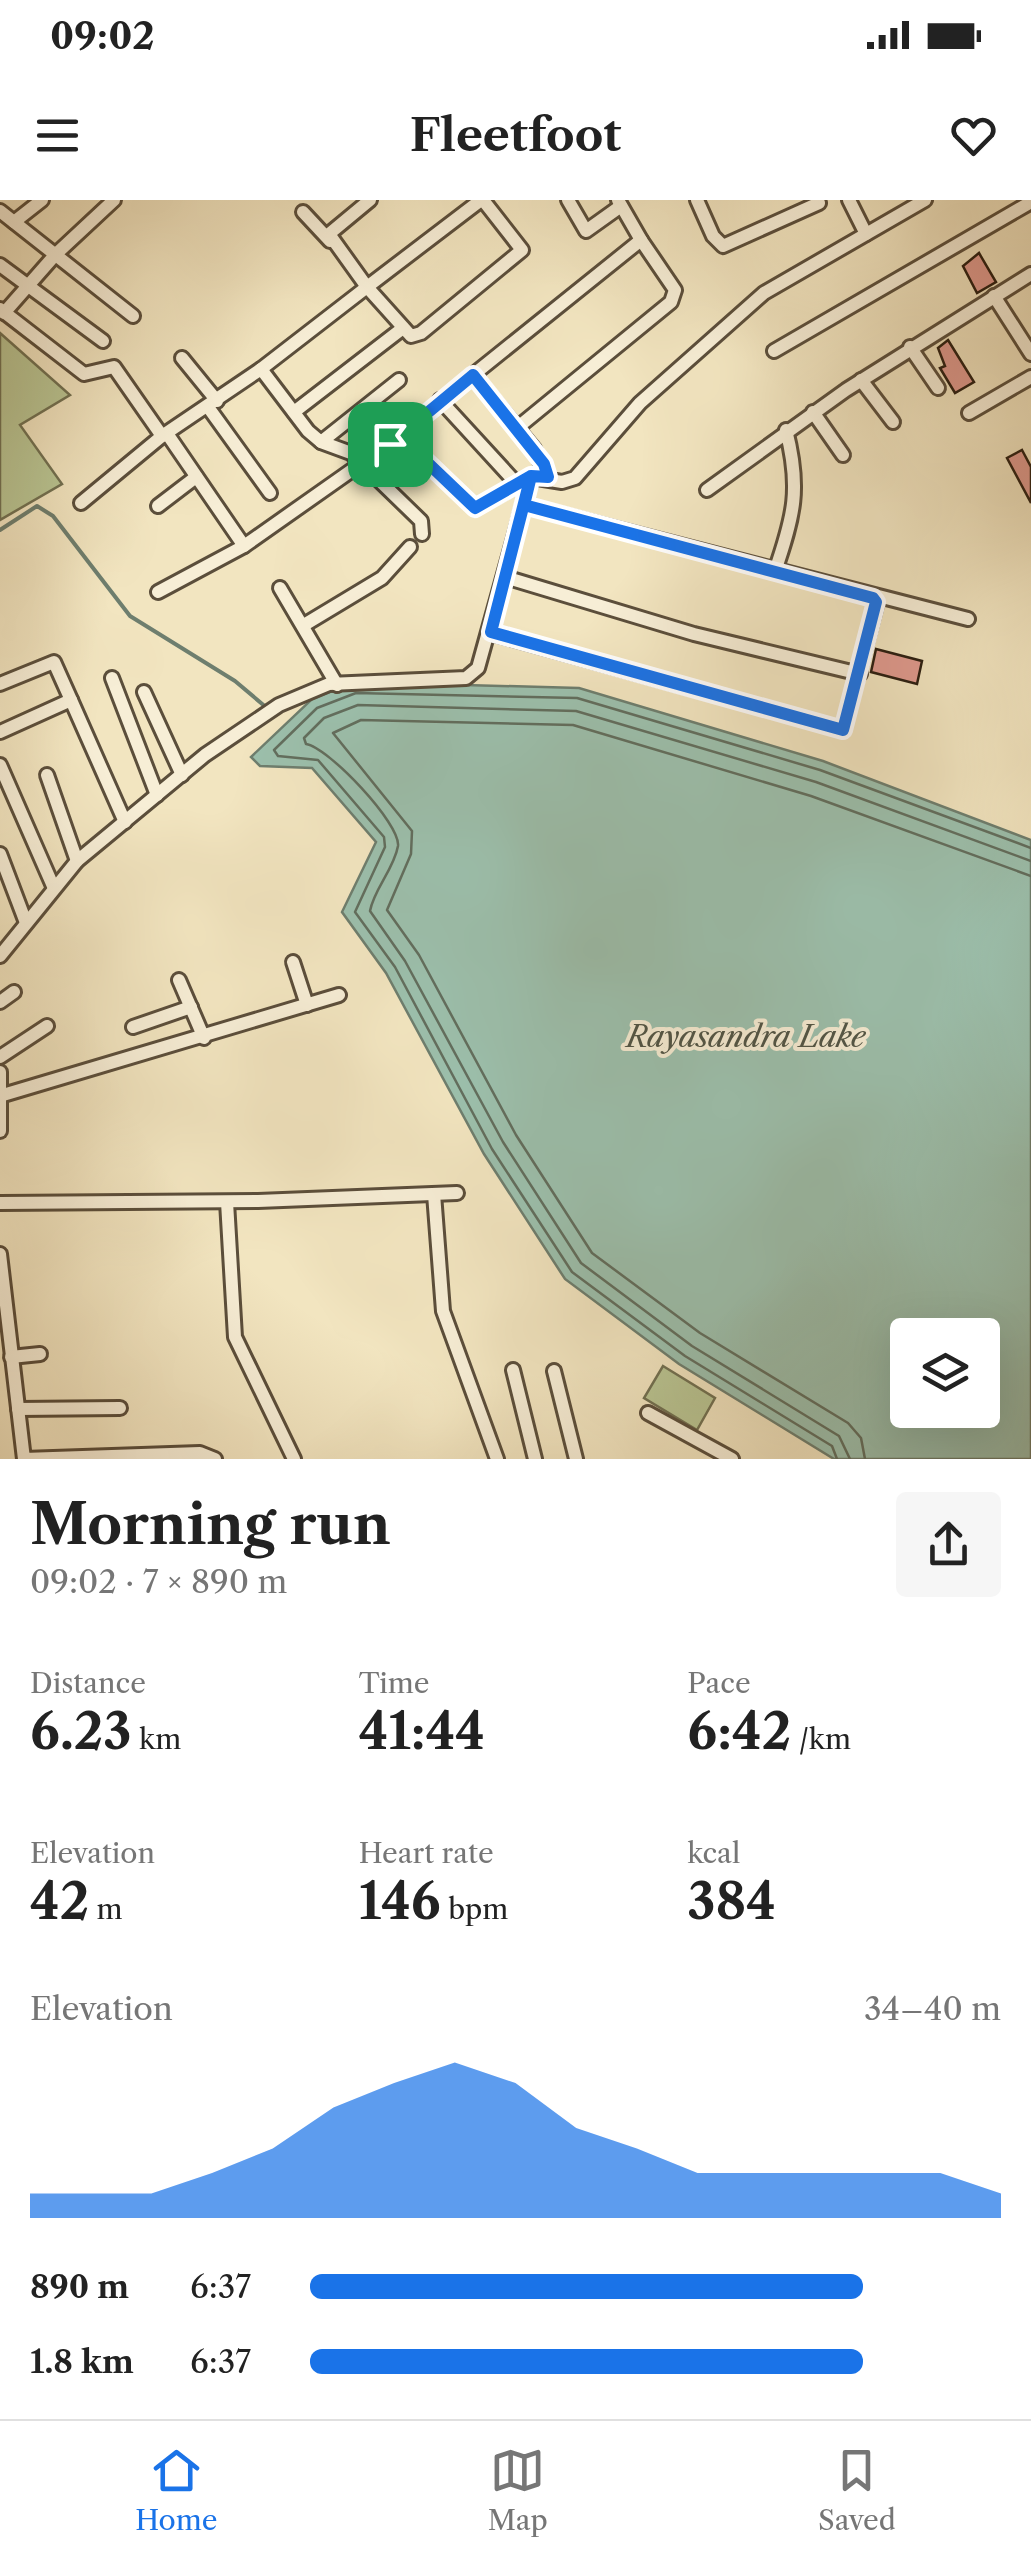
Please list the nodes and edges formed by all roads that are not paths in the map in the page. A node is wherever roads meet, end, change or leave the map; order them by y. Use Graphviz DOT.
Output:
graph roads {
  1 [pos="42,200"];
  2 [pos="114,200"];
  3 [pos="370,200"];
  4 [pos="482,200"];
  5 [pos="568,200"];
  6 [pos="697,200"];
  7 [pos="849,200"];
  8 [pos="926,200"];
  9 [pos="820,201"];
  10 [pos="1031,202"];
  11 [pos="619,203"];
  12 [pos="0,210"];
  13 [pos="303,212"];
  14 [pos="14,222"];
  15 [pos="866,234"];
  16 [pos="641,240"];
  17 [pos="330,241"];
  18 [pos="55,254"];
  19 [pos="0,264"];
  20 [pos="1031,274"];
  21 [pos="29,285"];
  22 [pos="367,287"];
  23 [pos="994,296"];
  24 [pos="2,311"];
  25 [pos="133,316"];
  26 [pos="403,328"];
  27 [pos="103,341"];
  28 [pos="910,347"];
  29 [pos="774,351"];
  30 [pos="1031,354"];
  31 [pos="182,358"];
  32 [pos="261,369"];
  33 [pos="473,375"];
  34 [pos="1031,377"];
  35 [pos="399,380"];
  36 [pos="862,380"];
  37 [pos="938,388"];
  38 [pos="440,400"];
  39 [pos="212,404"];
  40 [pos="294,412"];
  41 [pos="813,412"];
  42 [pos="969,413"];
  43 [pos="893,422"];
  44 [pos="516,428"];
  45 [pos="786,430"];
  46 [pos="165,436"];
  47 [pos="320,442"];
  48 [pos="390,444"];
  49 [pos="843,455"];
  50 [pos="364,463"];
  51 [pos="531,476"];
  52 [pos="196,477"];
  53 [pos="548,477"];
  54 [pos="516,483"];
  55 [pos="707,490"];
  56 [pos="270,493"];
  57 [pos="81,502"];
  58 [pos="524,505"];
  59 [pos="158,506"];
  60 [pos="422,534"];
  61 [pos="244,546"];
  62 [pos="410,547"];
  63 [pos="775,571"];
  64 [pos="506,577"];
  65 [pos="280,588"];
  66 [pos="158,592"];
  67 [pos="873,598"];
  68 [pos="968,620"];
  69 [pos="304,626"];
  70 [pos="491,632"];
  71 [pos="860,674"];
  72 [pos="112,678"];
  73 [pos="0,684"];
  74 [pos="336,685"];
  75 [pos="144,692"];
  76 [pos="71,700"];
  77 [pos="0,732"];
  78 [pos="0,765"];
  79 [pos="46,774"];
  80 [pos="182,775"];
  81 [pos="157,795"];
  82 [pos="125,822"];
  83 [pos="0,854"];
  84 [pos="78,862"];
  85 [pos="53,886"];
  86 [pos="25,920"];
  87 [pos="0,956"];
  88 [pos="293,962"];
  89 [pos="179,980"];
  90 [pos="14,992"];
  91 [pos="339,995"];
  92 [pos="0,1002"];
  93 [pos="307,1005"];
  94 [pos="191,1007"];
  95 [pos="47,1026"];
  96 [pos="133,1027"];
  97 [pos="204,1038"];
  98 [pos="0,1057"];
  99 [pos="0,1072"];
  100 [pos="3,1095"];
  101 [pos="0,1130"];
  102 [pos="457,1193"];
  103 [pos="434,1194"];
  104 [pos="226,1202"];
  105 [pos="0,1203"];
  106 [pos="0,1254"];
  107 [pos="40,1354"];
  108 [pos="11,1357"];
  109 [pos="513,1370"];
  110 [pos="554,1371"];
  111 [pos="120,1408"];
  112 [pos="18,1409"];
  113 [pos="648,1413"];
  114 [pos="288,1457"];
  115 [pos="215,1459"];
  116 [pos="497,1459"];
  117 [pos="535,1459"];
  118 [pos="576,1459"];
  119 [pos="732,1459"];
  1 -- 14 [label="street"];
  2 -- 18 [label="street"];
  3 -- 17 [label="street"];
  4 -- 22 [label="street"];
  4 -- 26 [label="street"];
  5 -- 11 [label="street"];
  6 -- 9 [label="street"];
  7 -- 15 [label="street"];
  8 -- 15 [label="street"];
  10 -- 29 [label="street"];
  11 -- 16 [label="street"];
  12 -- 14 [label="street"];
  13 -- 17 [label="street"];
  14 -- 18 [label="street"];
  15 -- 53 [label="street"];
  16 -- 33 [label="street"];
  16 -- 44 [label="street"];
  17 -- 22 [label="street"];
  18 -- 21 [label="street"];
  18 -- 25 [label="street"];
  19 -- 21 [label="street"];
  20 -- 23 [label="street"];
  21 -- 24 [label="street"];
  21 -- 27 [label="street"];
  22 -- 26 [label="street"];
  22 -- 32 [label="street"];
  23 -- 28 [label="street"];
  23 -- 30 [label="street"];
  24 -- 46 [label="street"];
  26 -- 40 [label="street"];
  28 -- 36 [label="street"];
  28 -- 37 [label="street"];
  31 -- 39 [label="street"];
  32 -- 39 [label="street"];
  32 -- 40 [label="street"];
  33 -- 38 [label="street"];
  33 -- 44 [label="street"];
  34 -- 42 [label="street"];
  35 -- 47 [label="street"];
  36 -- 41 [label="street"];
  36 -- 43 [label="street"];
  38 -- 48 [label="street"];
  38 -- 54 [label="street"];
  39 -- 46 [label="street"];
  39 -- 56 [label="street"];
  40 -- 47 [label="street"];
  41 -- 45 [label="street"];
  41 -- 49 [label="street"];
  44 -- 53 [label="street"];
  45 -- 55 [label="street"];
  45 -- 63 [label="street"];
  46 -- 52 [label="street"];
  46 -- 57 [label="street"];
  47 -- 50 [label="street"];
  48 -- 50 [label="street"];
  48 -- 54 [label="street"];
  50 -- 60 [label="street"];
  50 -- 61 [label="street"];
  51 -- 53 [label="street"];
  51 -- 54 [label="street"];
  51 -- 58 [label="street"];
  52 -- 59 [label="street"];
  52 -- 61 [label="street"];
  58 -- 63 [label="street"];
  58 -- 64 [label="street"];
  61 -- 66 [label="street"];
  62 -- 69 [label="street"];
  63 -- 67 [label="street"];
  64 -- 70 [label="street"];
  64 -- 71 [label="street"];
  65 -- 69 [label="street"];
  67 -- 68 [label="street"];
  67 -- 71 [label="street"];
  69 -- 74 [label="street"];
  70 -- 71 [label="street"];
  70 -- 74 [label="street"];
  72 -- 81 [label="street"];
  73 -- 76 [label="street"];
  74 -- 80 [label="street"];
  75 -- 80 [label="street"];
  76 -- 77 [label="street"];
  76 -- 82 [label="street"];
  78 -- 85 [label="street"];
  79 -- 84 [label="street"];
  80 -- 81 [label="street"];
  81 -- 82 [label="street"];
  82 -- 84 [label="street"];
  83 -- 86 [label="street"];
  84 -- 85 [label="street"];
  85 -- 86 [label="street"];
  86 -- 87 [label="street"];
  88 -- 93 [label="street"];
  89 -- 94 [label="street"];
  90 -- 92 [label="street"];
  91 -- 93 [label="street"];
  93 -- 97 [label="street"];
  94 -- 96 [label="street"];
  94 -- 97 [label="street"];
  95 -- 98 [label="street"];
  97 -- 100 [label="street"];
  99 -- 100 [label="street"];
  100 -- 101 [label="street"];
  102 -- 103 [label="street"];
  103 -- 104 [label="street"];
  103 -- 116 [label="street"];
  104 -- 105 [label="street"];
  104 -- 114 [label="street"];
  106 -- 108 [label="street"];
  107 -- 108 [label="street"];
  108 -- 112 [label="street"];
  109 -- 117 [label="street"];
  110 -- 118 [label="street"];
  111 -- 112 [label="street"];
  112 -- 115 [label="street"];
  113 -- 119 [label="street"];
}
